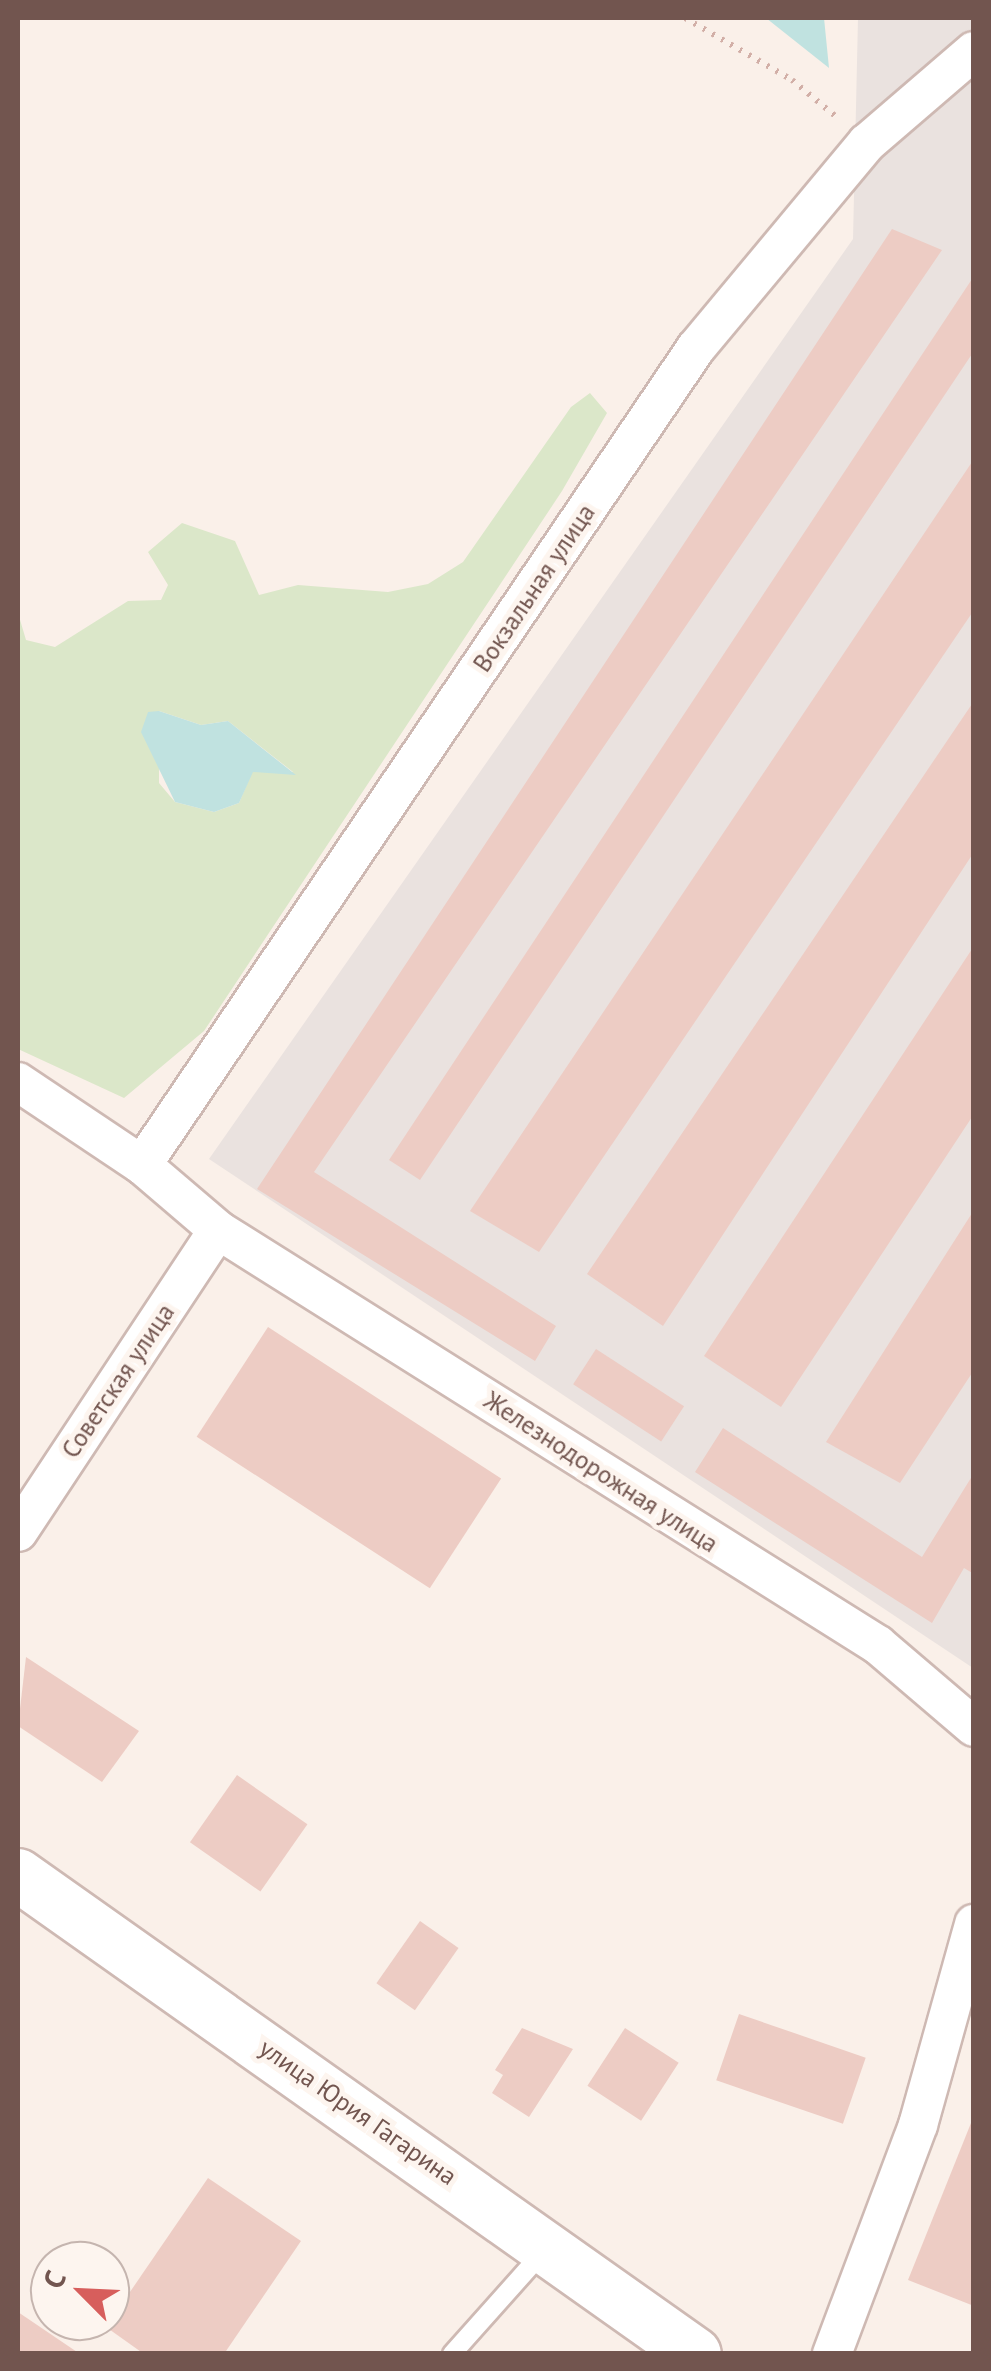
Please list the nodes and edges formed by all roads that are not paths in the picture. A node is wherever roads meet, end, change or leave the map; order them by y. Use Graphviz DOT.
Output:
graph roads {
  1 [pos="974,51"];
  2 [pos="18,1082"];
  3 [pos="142,1165"];
  4 [pos="218,1230"];
  5 [pos="18,1532"];
  6 [pos="974,1727"];
  7 [pos="18,1875"];
  8 [pos="974,1924"];
  9 [pos="549,2246"];
  10 [pos="452,2354"];
  11 [pos="695,2354"];
  12 [pos="832,2354"];
  1 -- 3 [label="street, Вокзальная улица"];
  2 -- 3 [label="street, Железнодорожная улица"];
  3 -- 4 [label="street, Железнодорожная улица"];
  4 -- 5 [label="street, Советская улица"];
  4 -- 6 [label="street, Железнодорожная улица"];
  7 -- 9 [label="street, улица Юрия Гагарина"];
  8 -- 12 [label="street"];
  9 -- 10 [label="lane"];
  9 -- 11 [label="street, улица Юрия Гагарина"];
}
